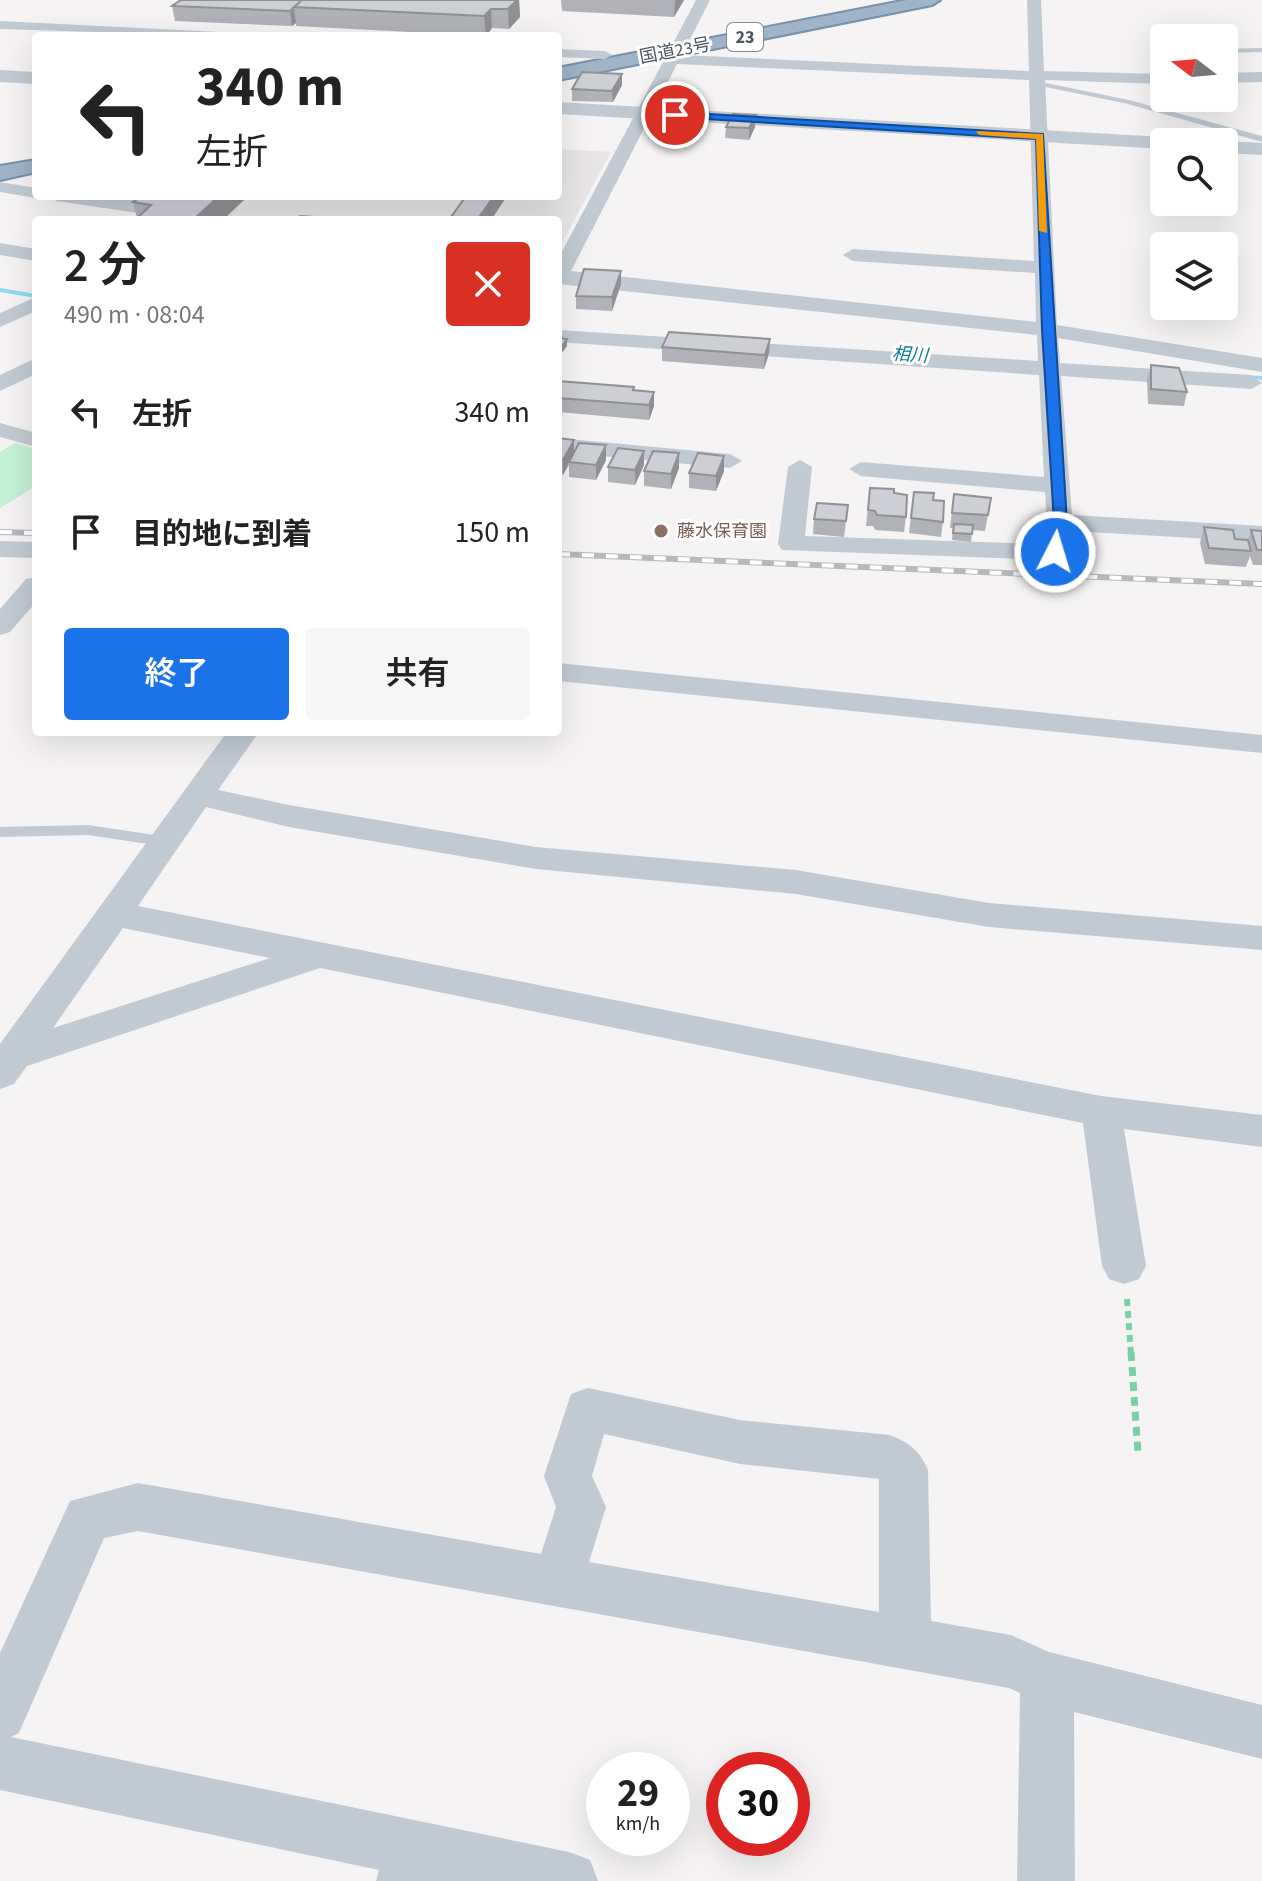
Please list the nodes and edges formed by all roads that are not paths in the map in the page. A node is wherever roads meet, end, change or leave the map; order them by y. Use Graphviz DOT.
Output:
graph roads {
  1 [pos="703,0"];
  2 [pos="890,0"];
  3 [pos="932,0"];
  4 [pos="1034,0"];
  5 [pos="0,25"];
  6 [pos="140,32"];
  7 [pos="676,50"];
  8 [pos="1262,50"];
  9 [pos="1238,51"];
  10 [pos="562,53"];
  11 [pos="605,55"];
  12 [pos="562,63"];
  13 [pos="562,73"];
  14 [pos="979,75"];
  15 [pos="0,76"];
  16 [pos="1262,77"];
  17 [pos="32,78"];
  18 [pos="1238,78"];
  19 [pos="1150,79"];
  20 [pos="1038,80"];
  21 [pos="978,96"];
  22 [pos="562,108"];
  23 [pos="644,113"];
  24 [pos="1040,136"];
  25 [pos="1262,139"];
  26 [pos="1150,142"];
  27 [pos="1238,148"];
  28 [pos="1262,149"];
  29 [pos="32,167"];
  30 [pos="0,173"];
  31 [pos="32,177"];
  32 [pos="0,185"];
  33 [pos="32,192"];
  34 [pos="83,200"];
  35 [pos="135,208"];
  36 [pos="0,249"];
  37 [pos="32,254"];
  38 [pos="853,255"];
  39 [pos="672,263"];
  40 [pos="562,268"];
  41 [pos="1045,268"];
  42 [pos="562,276"];
  43 [pos="663,286"];
  44 [pos="0,295"];
  45 [pos="32,301"];
  46 [pos="32,304"];
  47 [pos="0,321"];
  48 [pos="1047,330"];
  49 [pos="562,336"];
  50 [pos="1051,364"];
  51 [pos="1262,365"];
  52 [pos="32,367"];
  53 [pos="1262,383"];
  54 [pos="0,384"];
  55 [pos="0,430"];
  56 [pos="32,438"];
  57 [pos="562,445"];
  58 [pos="730,461"];
  59 [pos="800,467"];
  60 [pos="861,469"];
  61 [pos="1056,485"];
  62 [pos="1060,522"];
  63 [pos="1262,534"];
  64 [pos="0,549"];
  65 [pos="32,550"];
  66 [pos="32,592"];
  67 [pos="16,621"];
  68 [pos="562,672"];
  69 [pos="240,736"];
  70 [pos="1262,744"];
  71 [pos="201,796"];
  72 [pos="0,832"];
  73 [pos="168,842"];
  74 [pos="115,914"];
  75 [pos="1262,938"];
  76 [pos="315,957"];
  77 [pos="3,1064"];
  78 [pos="1101,1111"];
  79 [pos="1262,1131"];
  80 [pos="1124,1266"];
  81 [pos="558,1580"];
  82 [pos="905,1643"];
  83 [pos="1047,1678"];
  84 [pos="0,1714"];
  85 [pos="1262,1732"];
  86 [pos="0,1762"];
  87 [pos="409,1865"];
  88 [pos="557,1880"];
  89 [pos="1046,1881"];
  1 -- 7 [label="street"];
  2 -- 7 [label="highway, 国道23号 / 23"];
  3 -- 7 [label="highway, 国道23号 / 23"];
  4 -- 20 [label="street"];
  5 -- 6 [label="street"];
  7 -- 11 [label="highway, 国道23号 / 23"];
  7 -- 13 [label="highway, 国道23号 / 23"];
  7 -- 14 [label="street"];
  7 -- 23 [label="street"];
  8 -- 9 [label="lane"];
  10 -- 11 [label="street"];
  11 -- 12 [label="highway, 国道23号 / 23"];
  14 -- 20 [label="street"];
  14 -- 21 [label="street"];
  15 -- 17 [label="street"];
  16 -- 18 [label="street"];
  19 -- 20 [label="street"];
  20 -- 24 [label="street"];
  20 -- 25 [label="lane"];
  22 -- 23 [label="street"];
  23 -- 24 [label="street"];
  23 -- 40 [label="street"];
  24 -- 26 [label="street"];
  24 -- 41 [label="street"];
  27 -- 28 [label="street"];
  29 -- 30 [label="highway"];
  31 -- 32 [label="highway"];
  32 -- 33 [label="street"];
  34 -- 35 [label="street"];
  36 -- 37 [label="street"];
  38 -- 41 [label="street"];
  39 -- 43 [label="street"];
  41 -- 48 [label="street"];
  42 -- 43 [label="street"];
  43 -- 48 [label="street"];
  44 -- 45 [label="street"];
  46 -- 47 [label="street"];
  48 -- 50 [label="street"];
  48 -- 51 [label="street"];
  49 -- 50 [label="street"];
  50 -- 53 [label="street"];
  50 -- 61 [label="street"];
  52 -- 54 [label="street"];
  55 -- 56 [label="street"];
  57 -- 58 [label="street"];
  59 -- 62 [label="street"];
  60 -- 61 [label="street"];
  61 -- 62 [label="street"];
  62 -- 63 [label="street"];
  64 -- 65 [label="street"];
  66 -- 67 [label="street"];
  68 -- 70 [label="street"];
  69 -- 71 [label="street"];
  71 -- 73 [label="street"];
  71 -- 75 [label="street"];
  72 -- 73 [label="lane"];
  73 -- 74 [label="street"];
  74 -- 76 [label="street"];
  74 -- 77 [label="street"];
  76 -- 77 [label="street"];
  76 -- 78 [label="street"];
  78 -- 79 [label="street"];
  78 -- 80 [label="street"];
  81 -- 82 [label="street"];
  81 -- 82 [label="street"];
  81 -- 84 [label="street"];
  82 -- 83 [label="street"];
  83 -- 85 [label="street"];
  83 -- 89 [label="street"];
  86 -- 87 [label="street"];
  87 -- 88 [label="street"];
}
